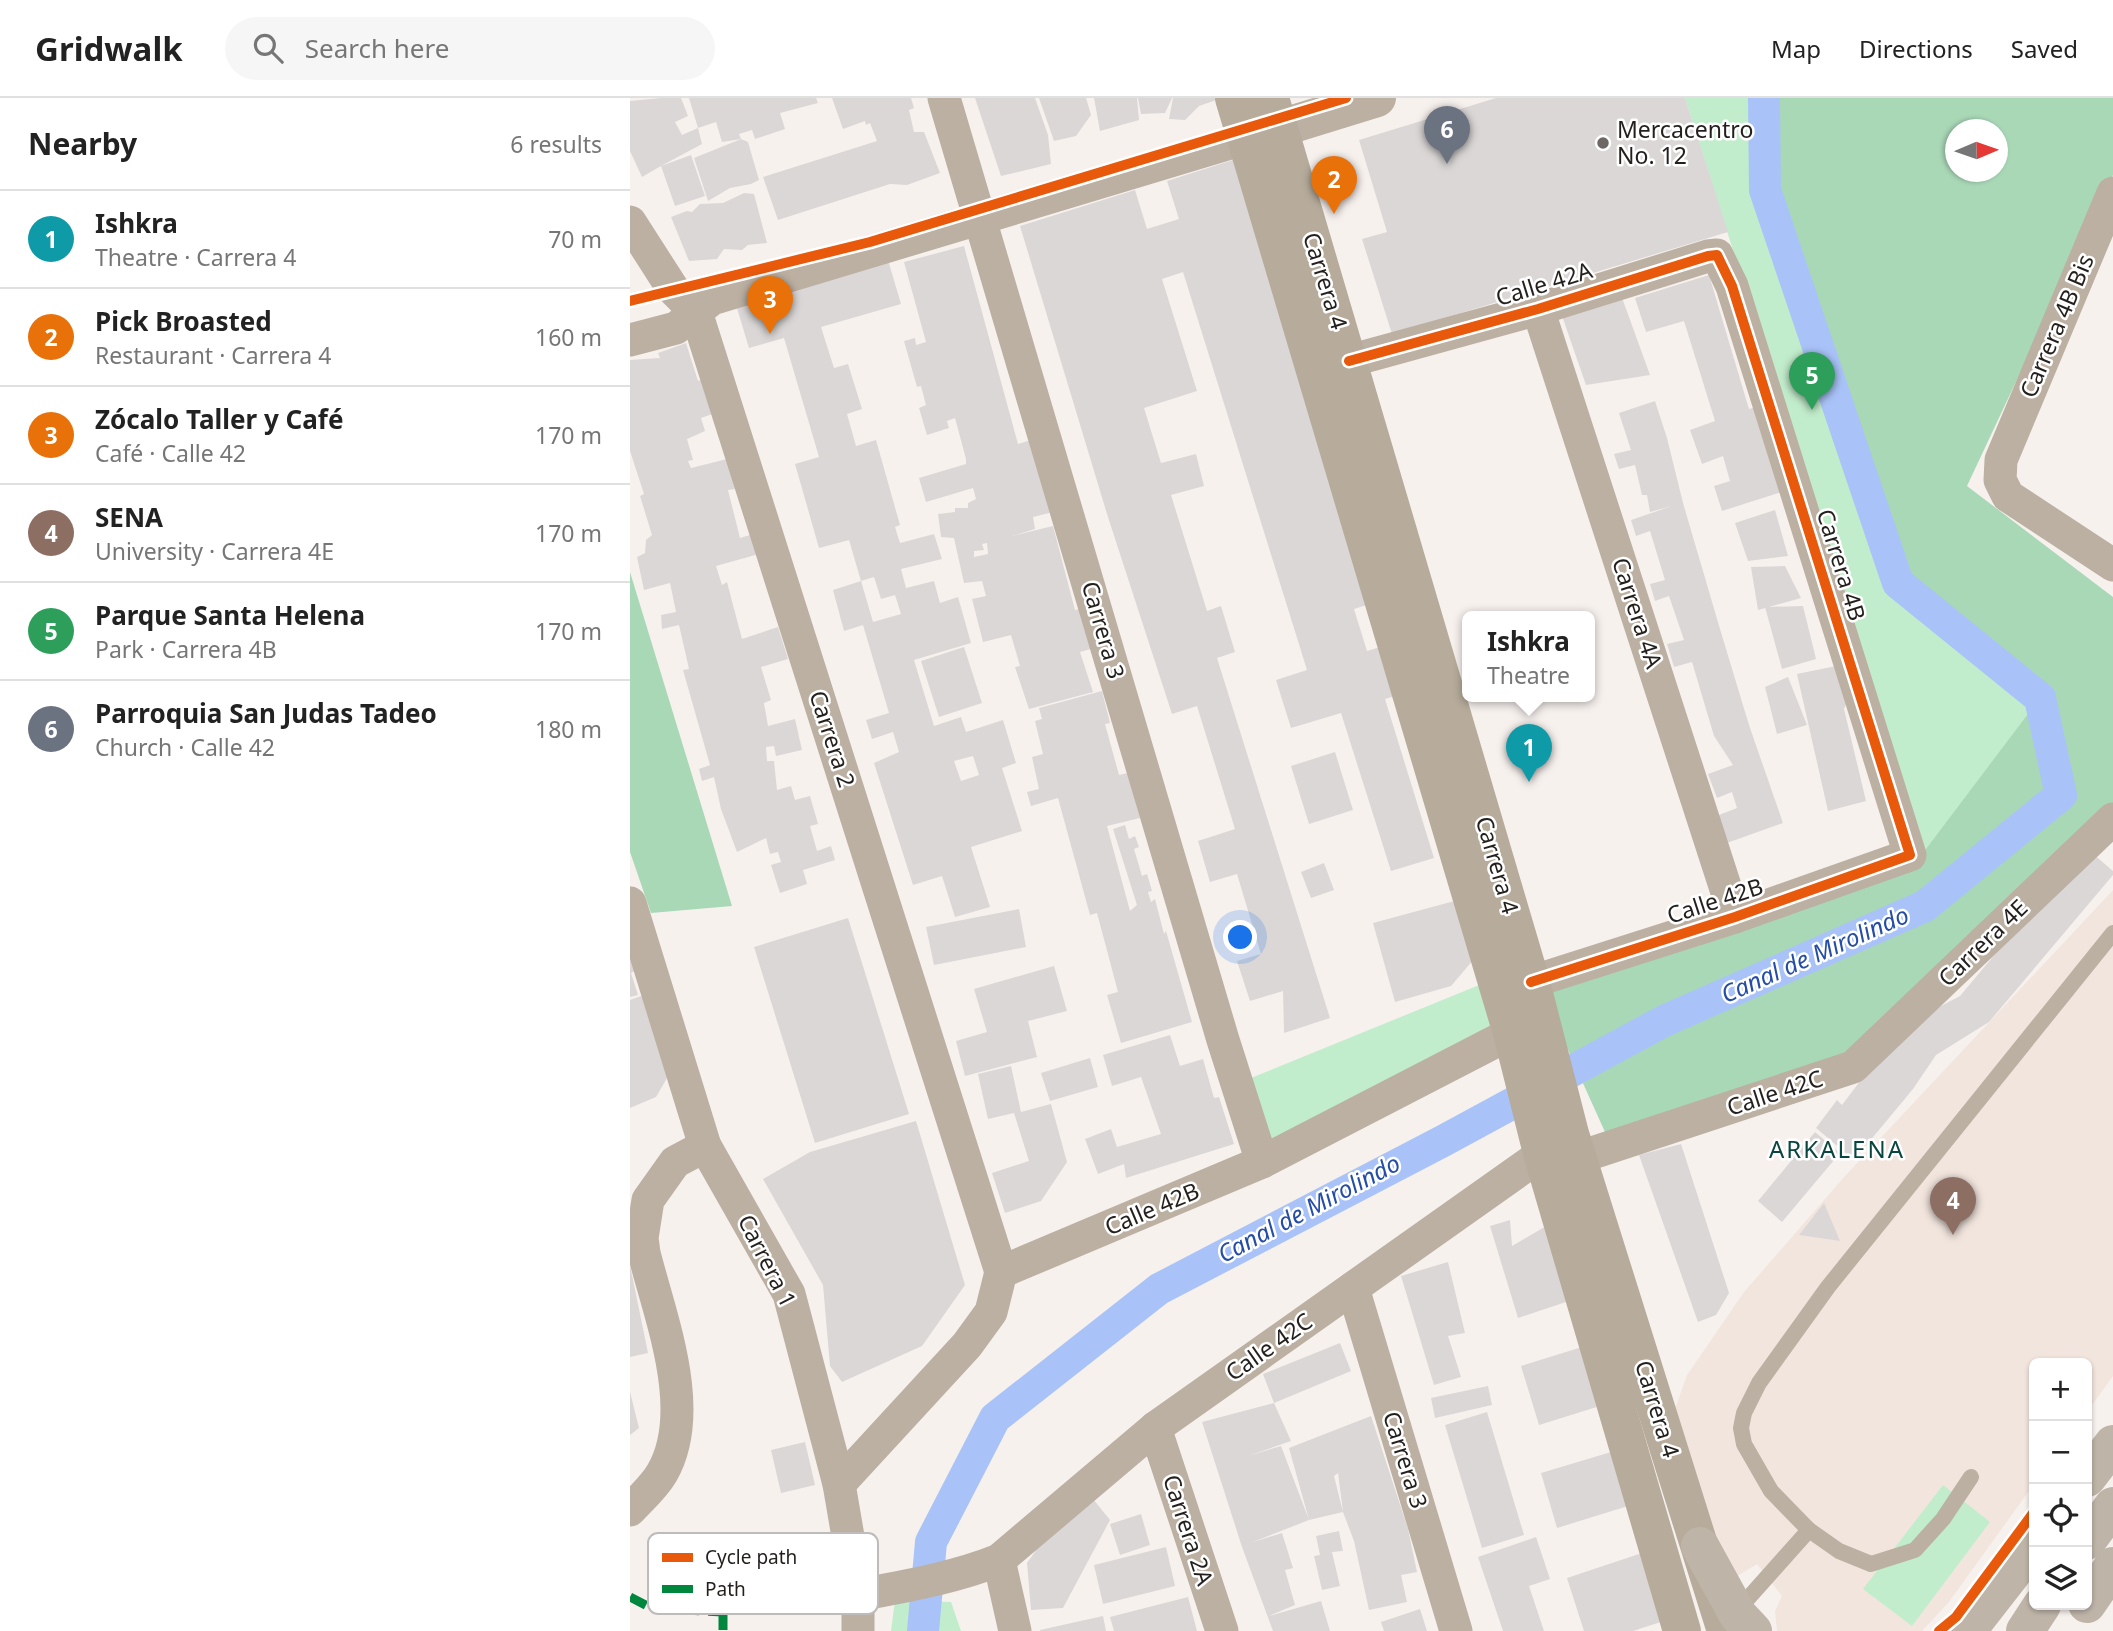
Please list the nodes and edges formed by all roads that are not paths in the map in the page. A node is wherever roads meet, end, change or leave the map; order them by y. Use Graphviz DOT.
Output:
graph roads {
  1 [pos="944,98"];
  2 [pos="1234,98"];
  3 [pos="1377,98"];
  4 [pos="1265,122"];
  5 [pos="2110,207"];
  6 [pos="981,218"];
  7 [pos="630,222"];
  8 [pos="1732,286"];
  9 [pos="1538,309"];
  10 [pos="696,312"];
  11 [pos="630,320"];
  12 [pos="630,340"];
  13 [pos="1349,361"];
  14 [pos="2113,565"];
  15 [pos="2113,819"];
  16 [pos="1910,855"];
  17 [pos="630,903"];
  18 [pos="1735,917"];
  19 [pos="2113,933"];
  20 [pos="1531,982"];
  21 [pos="1529,1037"];
  22 [pos="1853,1067"];
  23 [pos="1559,1139"];
  24 [pos="705,1146"];
  25 [pos="1262,1162"];
  26 [pos="1001,1272"];
  27 [pos="1353,1288"];
  28 [pos="1155,1428"];
  29 [pos="2113,1444"];
  30 [pos="2092,1471"];
  31 [pos="1972,1477"];
  32 [pos="839,1483"];
  33 [pos="2113,1506"];
  34 [pos="630,1510"];
  35 [pos="1810,1530"];
  36 [pos="848,1533"];
  37 [pos="2092,1534"];
  38 [pos="2032,1547"];
  39 [pos="987,1565"];
  40 [pos="2113,1566"];
  41 [pos="878,1591"];
  42 [pos="2092,1596"];
  43 [pos="2039,1610"];
  44 [pos="2083,1610"];
  45 [pos="1739,1626"];
  46 [pos="1015,1631"];
  47 [pos="1222,1631"];
  48 [pos="1456,1631"];
  49 [pos="1682,1631"];
  50 [pos="1967,1631"];
  51 [pos="2025,1631"];
  52 [pos="2071,1631"];
  1 -- 6 [label="street, Carrera 3"];
  2 -- 4 [label="main road, Carrera 4"];
  3 -- 4 [label="street"];
  4 -- 6 [label="street"];
  4 -- 13 [label="main road, Carrera 4"];
  4 -- 21 [label="main road, Carrera 4"];
  5 -- 14 [label="street, Carrera 4B Bis"];
  6 -- 10 [label="street"];
  6 -- 25 [label="street, Carrera 3"];
  7 -- 10 [label="street, Carrera 2"];
  8 -- 9 [label="street, Calle 42A"];
  8 -- 16 [label="street, Carrera 4B"];
  9 -- 13 [label="street, Calle 42A"];
  9 -- 18 [label="street, Carrera 4A"];
  10 -- 11 [label="street"];
  10 -- 12 [label="street"];
  10 -- 26 [label="street, Carrera 2"];
  13 -- 20 [label="main road, Carrera 4"];
  15 -- 22 [label="street, Carrera 4E"];
  16 -- 18 [label="street, Calle 42B"];
  17 -- 24 [label="street, Carrera 1"];
  18 -- 20 [label="street, Calle 42B"];
  19 -- 35 [label="lane"];
  20 -- 21 [label="main road, Carrera 4"];
  21 -- 23 [label="main road, Carrera 4"];
  21 -- 25 [label="street, Calle 42B"];
  22 -- 23 [label="street, Calle 42C"];
  23 -- 27 [label="street, Calle 42C"];
  23 -- 45 [label="main road, Carrera 4"];
  23 -- 49 [label="main road, Carrera 4"];
  24 -- 32 [label="street, Carrera 1"];
  24 -- 34 [label="street"];
  25 -- 26 [label="street, Calle 42B"];
  26 -- 32 [label="street"];
  27 -- 28 [label="street, Calle 42C"];
  27 -- 48 [label="street, Carrera 3"];
  28 -- 39 [label="street, Calle 42C"];
  28 -- 47 [label="street, Carrera 2A"];
  29 -- 30 [label="main road"];
  31 -- 35 [label="lane"];
  32 -- 36 [label="street, Carrera 1"];
  33 -- 37 [label="main road"];
  35 -- 45 [label="lane"];
  38 -- 50 [label="main road"];
  39 -- 41 [label="street"];
  39 -- 46 [label="street"];
  40 -- 42 [label="main road"];
  43 -- 51 [label="main road"];
  44 -- 52 [label="main road"];
}
